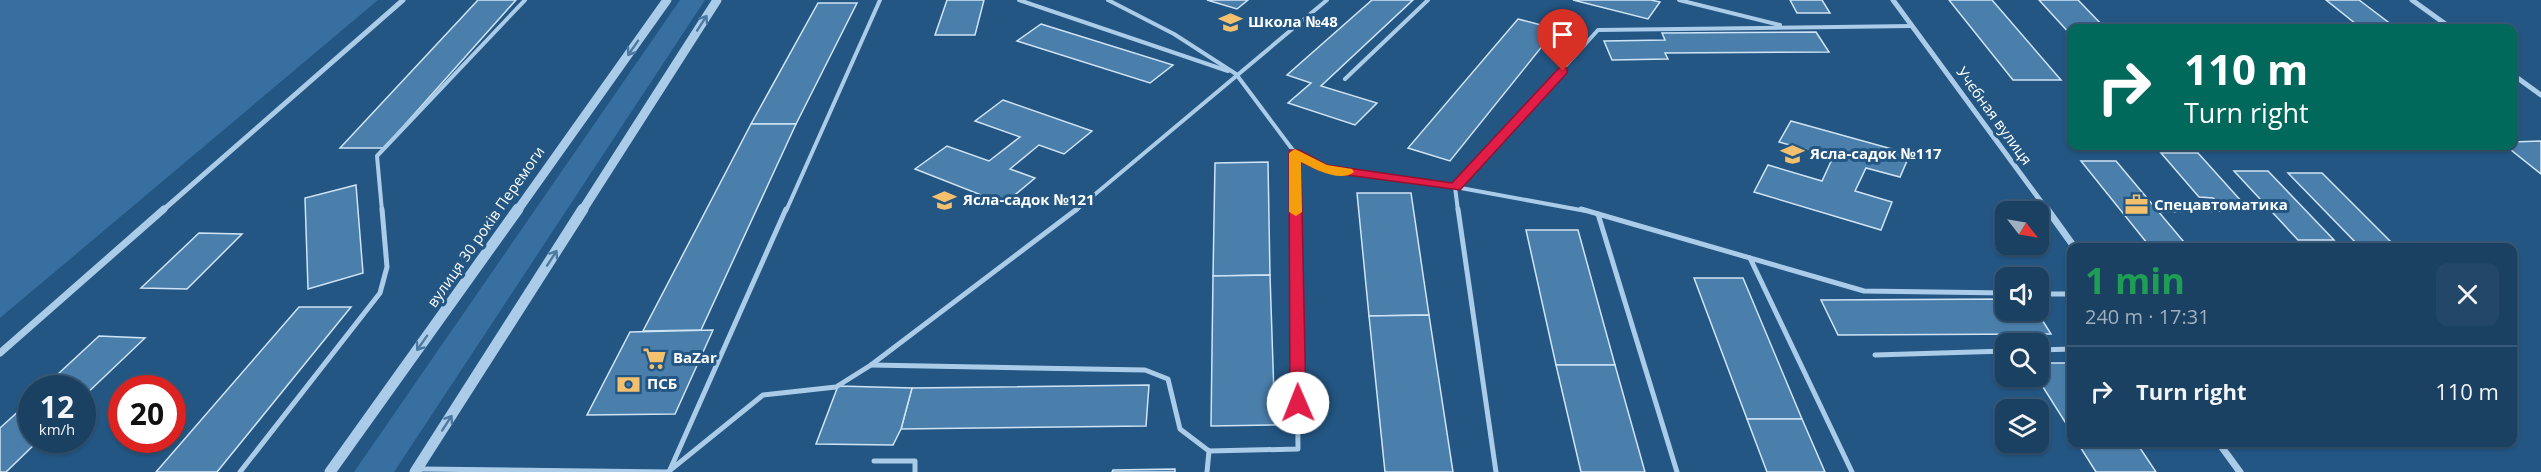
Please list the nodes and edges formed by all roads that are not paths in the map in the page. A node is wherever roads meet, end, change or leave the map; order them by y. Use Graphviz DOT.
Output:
graph roads {
  1 [pos="403,0"];
  2 [pos="525,0"];
  3 [pos="667,0"];
  4 [pos="717,0"];
  5 [pos="880,0"];
  6 [pos="1019,0"];
  7 [pos="1108,0"];
  8 [pos="1327,0"];
  9 [pos="1428,0"];
  10 [pos="1680,0"];
  11 [pos="1893,0"];
  12 [pos="2412,0"];
  13 [pos="2445,24"];
  14 [pos="1912,26"];
  15 [pos="1788,27"];
  16 [pos="1236,74"];
  17 [pos="2517,78"];
  18 [pos="1345,79"];
  19 [pos="2541,95"];
  20 [pos="1295,153"];
  21 [pos="1455,187"];
  22 [pos="1598,214"];
  23 [pos="2070,243"];
  24 [pos="1750,258"];
  25 [pos="1995,293"];
  26 [pos="2049,294"];
  27 [pos="2067,294"];
  28 [pos="2067,349"];
  29 [pos="2049,350"];
  30 [pos="1995,351"];
  31 [pos="0,353"];
  32 [pos="1875,355"];
  33 [pos="871,365"];
  34 [pos="2222,447"];
  35 [pos="1209,451"];
  36 [pos="874,461"];
  37 [pos="416,471"];
  38 [pos="240,472"];
  39 [pos="330,472"];
  40 [pos="669,472"];
  41 [pos="915,472"];
  42 [pos="1207,472"];
  43 [pos="1496,472"];
  44 [pos="1677,472"];
  45 [pos="1852,472"];
  46 [pos="2240,472"];
  1 -- 31 [label="street"];
  2 -- 38 [label="lane"];
  3 -- 39 [label="street, вулиця 30 років Перемоги, one-way"];
  37 -- 4 [label="street, one-way"];
  5 -- 40 [label="lane"];
  6 -- 16 [label="lane"];
  7 -- 16 [label="lane"];
  8 -- 16 [label="lane"];
  9 -- 18 [label="lane"];
  10 -- 15 [label="lane"];
  11 -- 14 [label="street, Учєбная вулиця"];
  12 -- 13 [label="street"];
  14 -- 15 [label="lane"];
  14 -- 23 [label="street, Учєбная вулиця"];
  15 -- 21 [label="lane"];
  16 -- 20 [label="lane"];
  16 -- 33 [label="lane"];
  17 -- 19 [label="street"];
  20 -- 21 [label="lane"];
  20 -- 35 [label="lane"];
  21 -- 22 [label="lane"];
  21 -- 43 [label="lane"];
  22 -- 24 [label="lane"];
  22 -- 44 [label="lane"];
  24 -- 25 [label="lane"];
  24 -- 45 [label="lane"];
  26 -- 27 [label="lane"];
  28 -- 29 [label="lane"];
  30 -- 32 [label="lane"];
  33 -- 35 [label="lane"];
  33 -- 40 [label="lane"];
  34 -- 46 [label="street"];
  35 -- 42 [label="lane"];
  36 -- 41 [label="lane"];
  37 -- 40 [label="lane"];
}
